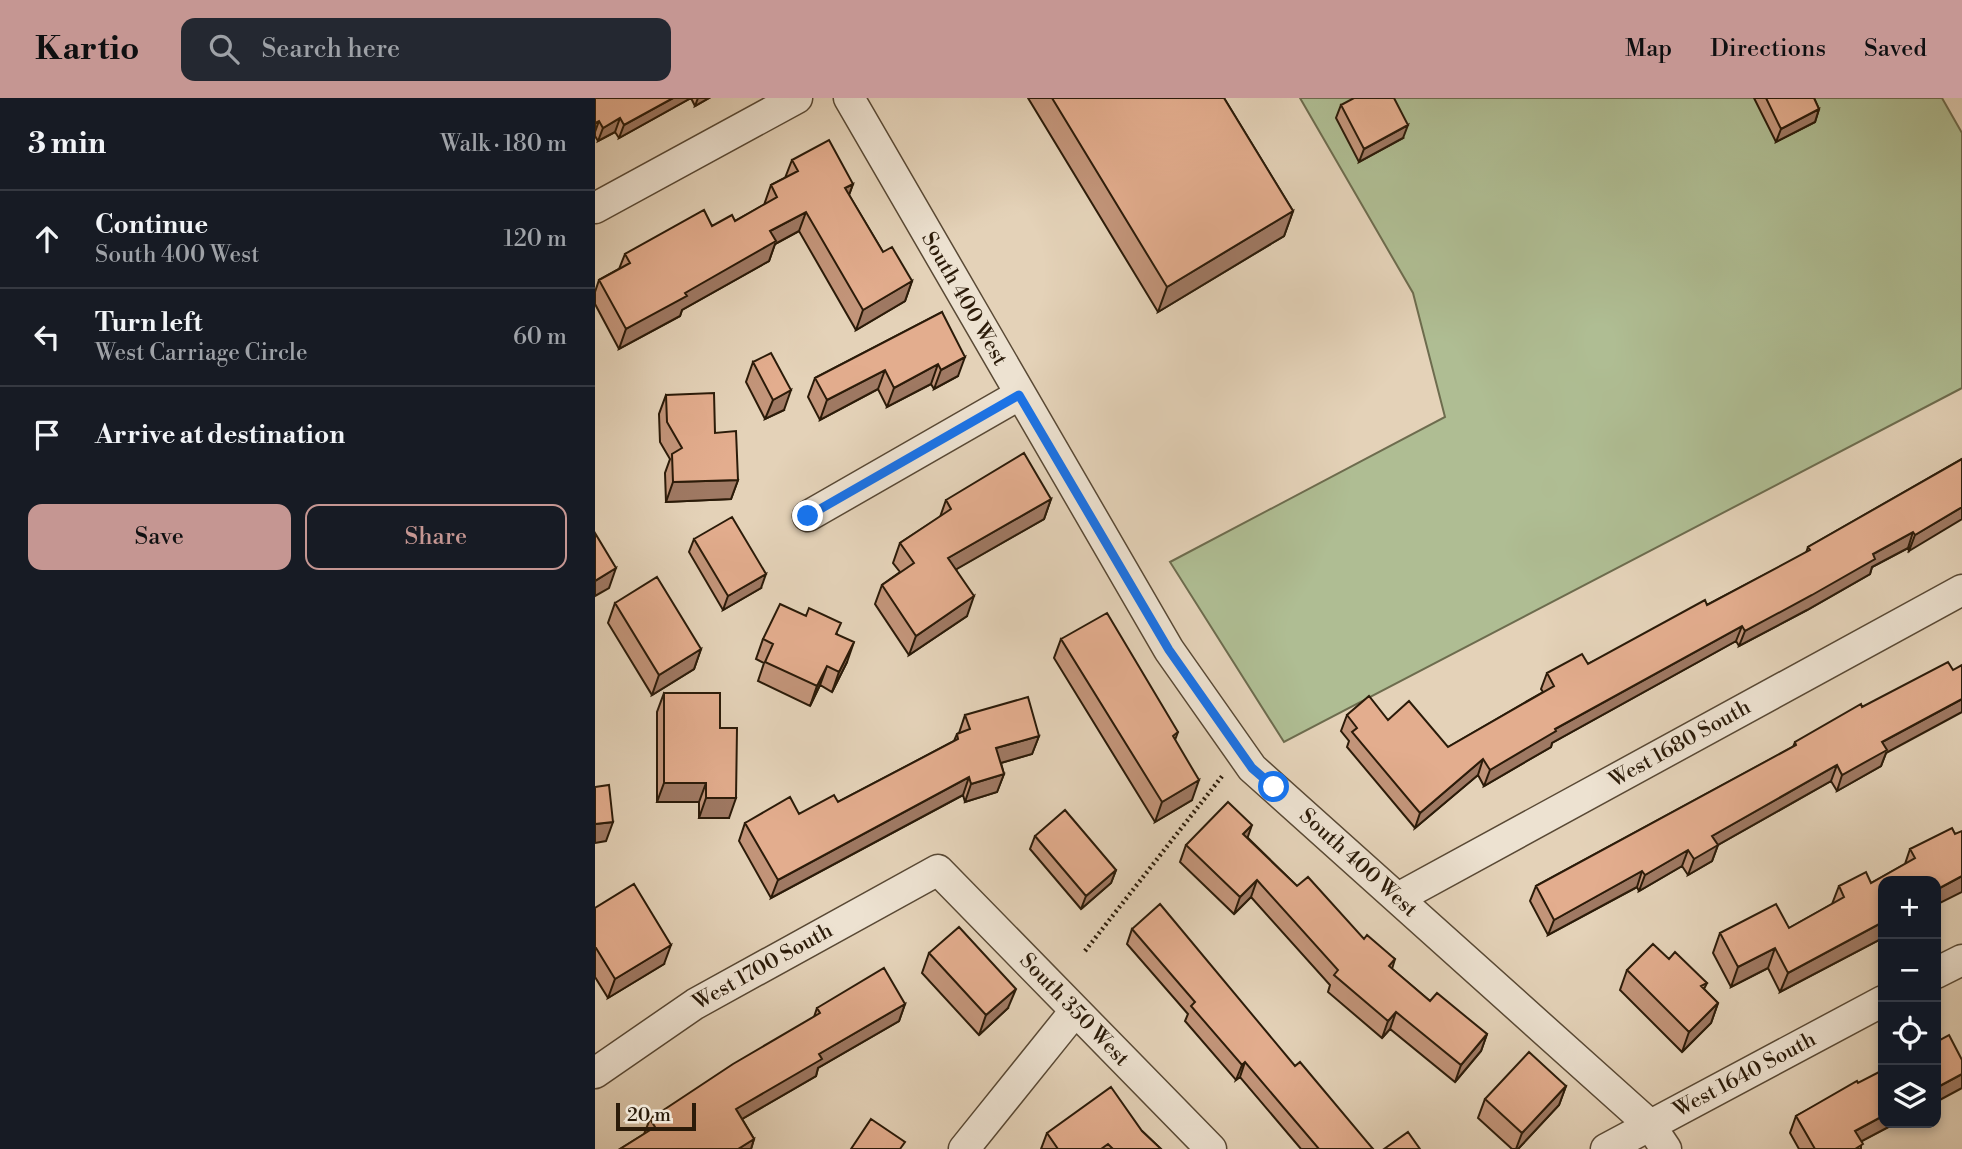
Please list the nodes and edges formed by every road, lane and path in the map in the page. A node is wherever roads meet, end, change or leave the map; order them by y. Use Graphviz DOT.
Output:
graph roads {
  1 [pos="797,98"];
  2 [pos="849,98"];
  3 [pos="595,208"];
  4 [pos="1019,395"];
  5 [pos="808,516"];
  6 [pos="1962,590"];
  7 [pos="1227,769"];
  8 [pos="938,870"];
  9 [pos="1398,898"];
  10 [pos="1085,951"];
  11 [pos="1962,960"];
  12 [pos="1941,971"];
  13 [pos="1881,1002"];
  14 [pos="1075,1011"];
  15 [pos="595,1073"];
  16 [pos="1658,1137"];
  17 [pos="964,1149"];
  18 [pos="1211,1149"];
  19 [pos="1606,1149"];
  1 -- 3 [label="street"];
  2 -- 4 [label="street, South 400 West"];
  4 -- 5 [label="street"];
  4 -- 9 [label="street, South 400 West"];
  6 -- 9 [label="street, West 1680 South"];
  7 -- 10 [label="path"];
  8 -- 14 [label="street, South 350 West"];
  8 -- 15 [label="street, West 1700 South"];
  9 -- 16 [label="street, South 400 West"];
  11 -- 12 [label="street"];
  13 -- 16 [label="street, West 1640 South"];
  14 -- 17 [label="street"];
  14 -- 18 [label="street, South 350 West"];
  16 -- 19 [label="street, West 1640 South"];
}
